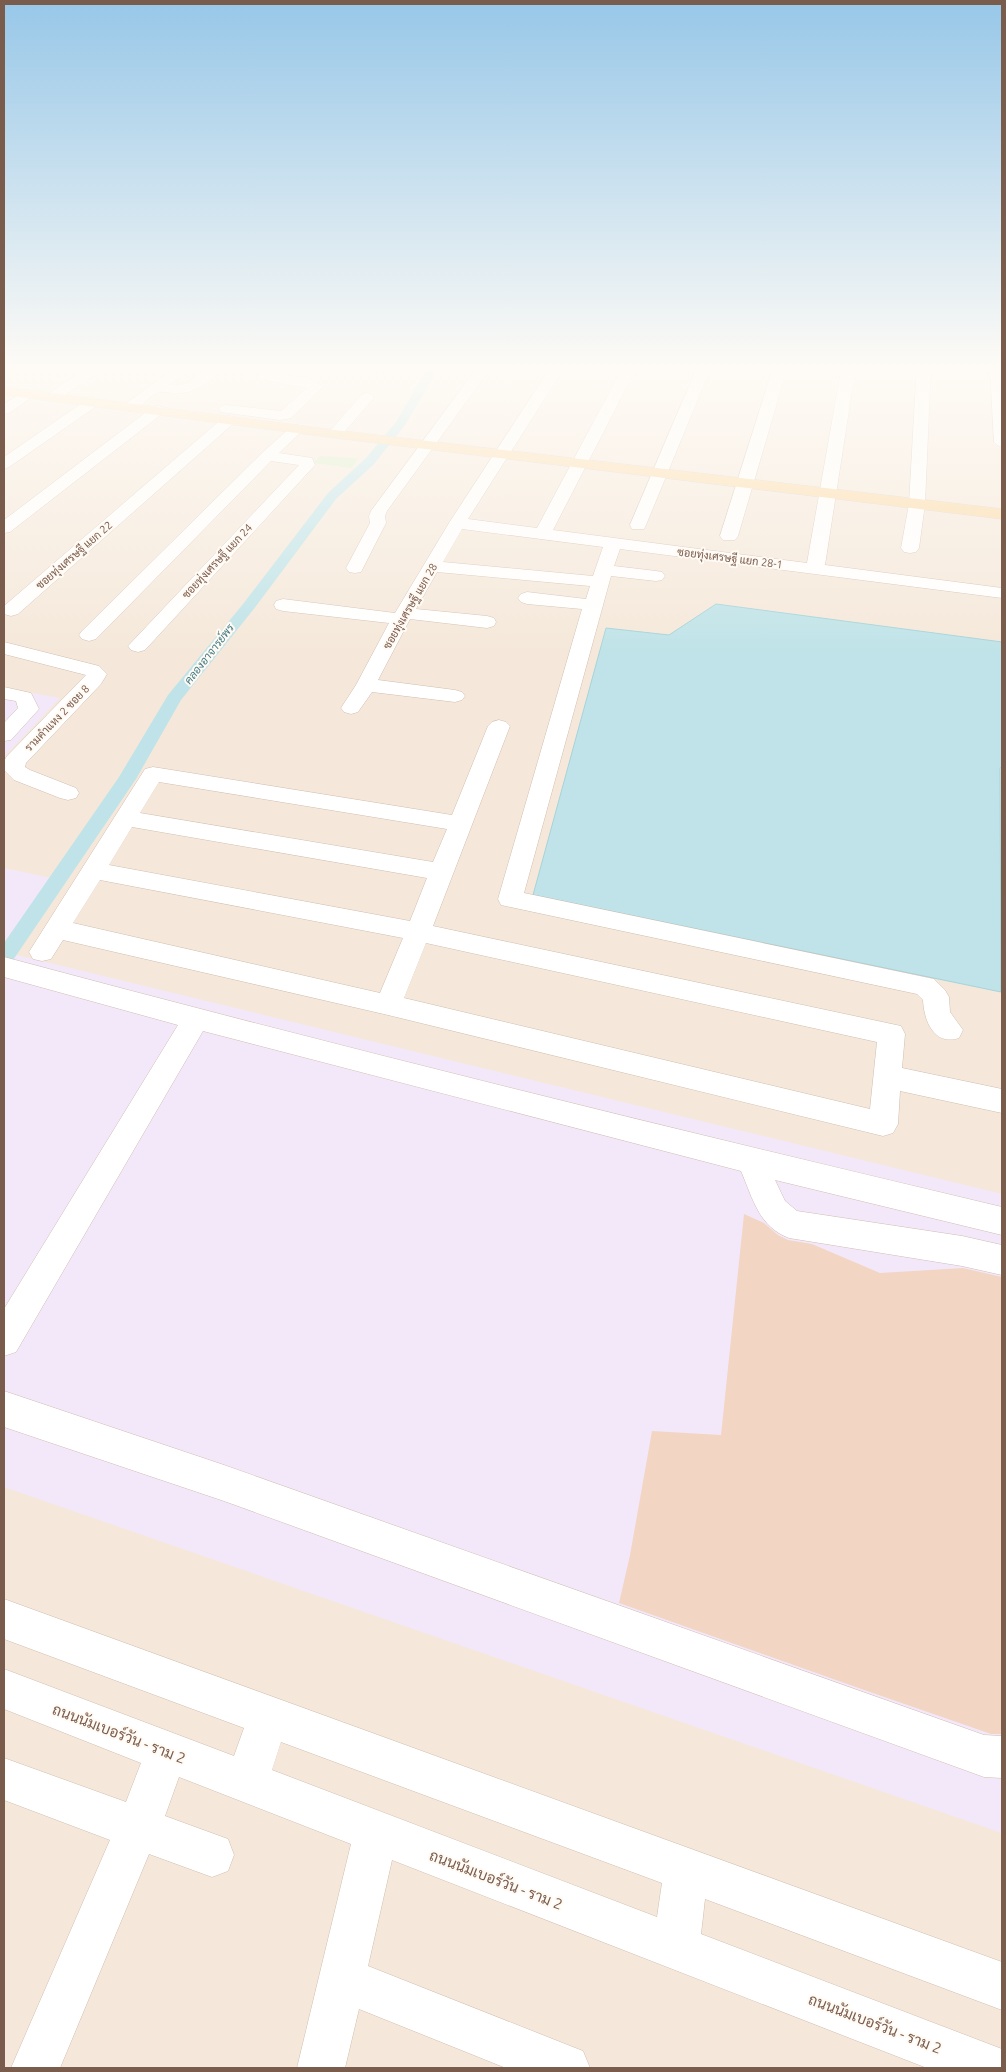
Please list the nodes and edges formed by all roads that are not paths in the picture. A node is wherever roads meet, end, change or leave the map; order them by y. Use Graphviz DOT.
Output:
graph roads {
  1 [pos="91,462"];
  2 [pos="173,462"];
  3 [pos="261,462"];
  4 [pos="307,462"];
  5 [pos="416,462"];
  6 [pos="496,462"];
  7 [pos="579,462"];
  8 [pos="665,462"];
  9 [pos="753,462"];
  10 [pos="834,462"];
  11 [pos="919,462"];
  12 [pos="661,472"];
  13 [pos="747,483"];
  14 [pos="829,493"];
  15 [pos="917,504"];
  16 [pos="1002,514"];
  17 [pos="457,523"];
  18 [pos="638,525"];
  19 [pos="4,528"];
  20 [pos="543,534"];
  21 [pos="730,536"];
  22 [pos="613,543"];
  23 [pos="910,548"];
  24 [pos="432,566"];
  25 [pos="355,568"];
  26 [pos="814,569"];
  27 [pos="602,576"];
  28 [pos="656,576"];
  29 [pos="1002,594"];
  30 [pos="527,598"];
  31 [pos="593,604"];
  32 [pos="283,605"];
  33 [pos="11,610"];
  34 [pos="403,616"];
  35 [pos="487,622"];
  36 [pos="89,635"];
  37 [pos="138,646"];
  38 [pos="4,648"];
  39 [pos="366,685"];
  40 [pos="4,693"];
  41 [pos="454,696"];
  42 [pos="351,708"];
  43 [pos="499,726"];
  44 [pos="4,735"];
  45 [pos="68,793"];
  46 [pos="125,818"];
  47 [pos="460,824"];
  48 [pos="93,870"];
  49 [pos="441,872"];
  50 [pos="57,928"];
  51 [pos="418,932"];
  52 [pos="24,964"];
  53 [pos="388,1005"];
  54 [pos="196,1019"];
  55 [pos="949,1030"];
  56 [pos="888,1077"];
  57 [pos="1002,1101"];
  58 [pos="752,1161"];
  59 [pos="1002,1221"];
  60 [pos="1002,1260"];
  61 [pos="4,1340"];
  62 [pos="4,1409"];
  63 [pos="4,1620"];
  64 [pos="4,1689"];
  65 [pos="269,1717"];
  66 [pos="167,1752"];
  67 [pos="1002,1757"];
  68 [pos="4,1779"];
  69 [pos="246,1783"];
  70 [pos="138,1828"];
  71 [pos="376,1834"];
  72 [pos="212,1855"];
  73 [pos="686,1870"];
  74 [pos="676,1948"];
  75 [pos="342,1979"];
  76 [pos="1002,1986"];
  77 [pos="35,2068"];
  78 [pos="321,2068"];
  79 [pos="566,2068"];
  80 [pos="990,2068"];
  1 -- 19 [label="street"];
  2 -- 33 [label="street, ซอยทุ่งเศรษฐี แยก 22"];
  3 -- 36 [label="street"];
  4 -- 37 [label="street, ซอยทุ่งเศรษฐี แยก 24"];
  5 -- 25 [label="street"];
  6 -- 17 [label="street, ซอยทุ่งเศรษฐี แยก 28"];
  7 -- 12 [label="main road"];
  7 -- 20 [label="street"];
  8 -- 12 [label="street"];
  9 -- 13 [label="street"];
  10 -- 14 [label="street"];
  11 -- 15 [label="street"];
  12 -- 13 [label="main road"];
  12 -- 18 [label="street"];
  13 -- 14 [label="main road"];
  13 -- 21 [label="street"];
  14 -- 15 [label="main road"];
  14 -- 26 [label="street"];
  15 -- 16 [label="main road"];
  15 -- 23 [label="street"];
  17 -- 20 [label="street, ซอยทุ่งเศรษฐี แยก 28-1"];
  17 -- 24 [label="street, ซอยทุ่งเศรษฐี แยก 28"];
  20 -- 22 [label="street, ซอยทุ่งเศรษฐี แยก 28-1"];
  22 -- 26 [label="street, ซอยทุ่งเศรษฐี แยก 28-1"];
  22 -- 27 [label="street"];
  24 -- 27 [label="street"];
  24 -- 34 [label="street, ซอยทุ่งเศรษฐี แยก 28"];
  26 -- 29 [label="street, ซอยทุ่งเศรษฐี แยก 28-1"];
  27 -- 28 [label="street"];
  27 -- 31 [label="street"];
  30 -- 31 [label="street"];
  31 -- 55 [label="street"];
  32 -- 34 [label="street"];
  34 -- 35 [label="street"];
  34 -- 39 [label="street, ซอยทุ่งเศรษฐี แยก 28"];
  38 -- 45 [label="street, รามคำแหง 2 ซอย 8"];
  39 -- 41 [label="street"];
  39 -- 42 [label="street, ซอยทุ่งเศรษฐี แยก 28"];
  40 -- 44 [label="street"];
  43 -- 47 [label="street"];
  46 -- 47 [label="street"];
  46 -- 48 [label="street"];
  46 -- 49 [label="street"];
  47 -- 49 [label="street"];
  48 -- 50 [label="street"];
  48 -- 51 [label="street"];
  49 -- 51 [label="street"];
  50 -- 52 [label="street"];
  50 -- 53 [label="street"];
  51 -- 53 [label="street"];
  51 -- 56 [label="street"];
  52 -- 54 [label="street"];
  53 -- 56 [label="street"];
  54 -- 58 [label="street"];
  54 -- 61 [label="street"];
  56 -- 57 [label="street"];
  58 -- 59 [label="street"];
  58 -- 60 [label="street"];
  62 -- 67 [label="street"];
  63 -- 65 [label="street"];
  64 -- 66 [label="street, ถนนนัมเบอร์วัน - ราม 2"];
  65 -- 69 [label="street"];
  65 -- 73 [label="street"];
  66 -- 69 [label="street, ถนนนัมเบอร์วัน - ราม 2"];
  66 -- 70 [label="street"];
  68 -- 70 [label="street"];
  69 -- 71 [label="street, ถนนนัมเบอร์วัน - ราม 2"];
  70 -- 72 [label="street"];
  70 -- 77 [label="street"];
  71 -- 74 [label="street, ถนนนัมเบอร์วัน - ราม 2"];
  71 -- 75 [label="street"];
  73 -- 74 [label="street"];
  73 -- 76 [label="street"];
  74 -- 80 [label="street, ถนนนัมเบอร์วัน - ราม 2"];
  75 -- 78 [label="street"];
  75 -- 79 [label="street"];
}
